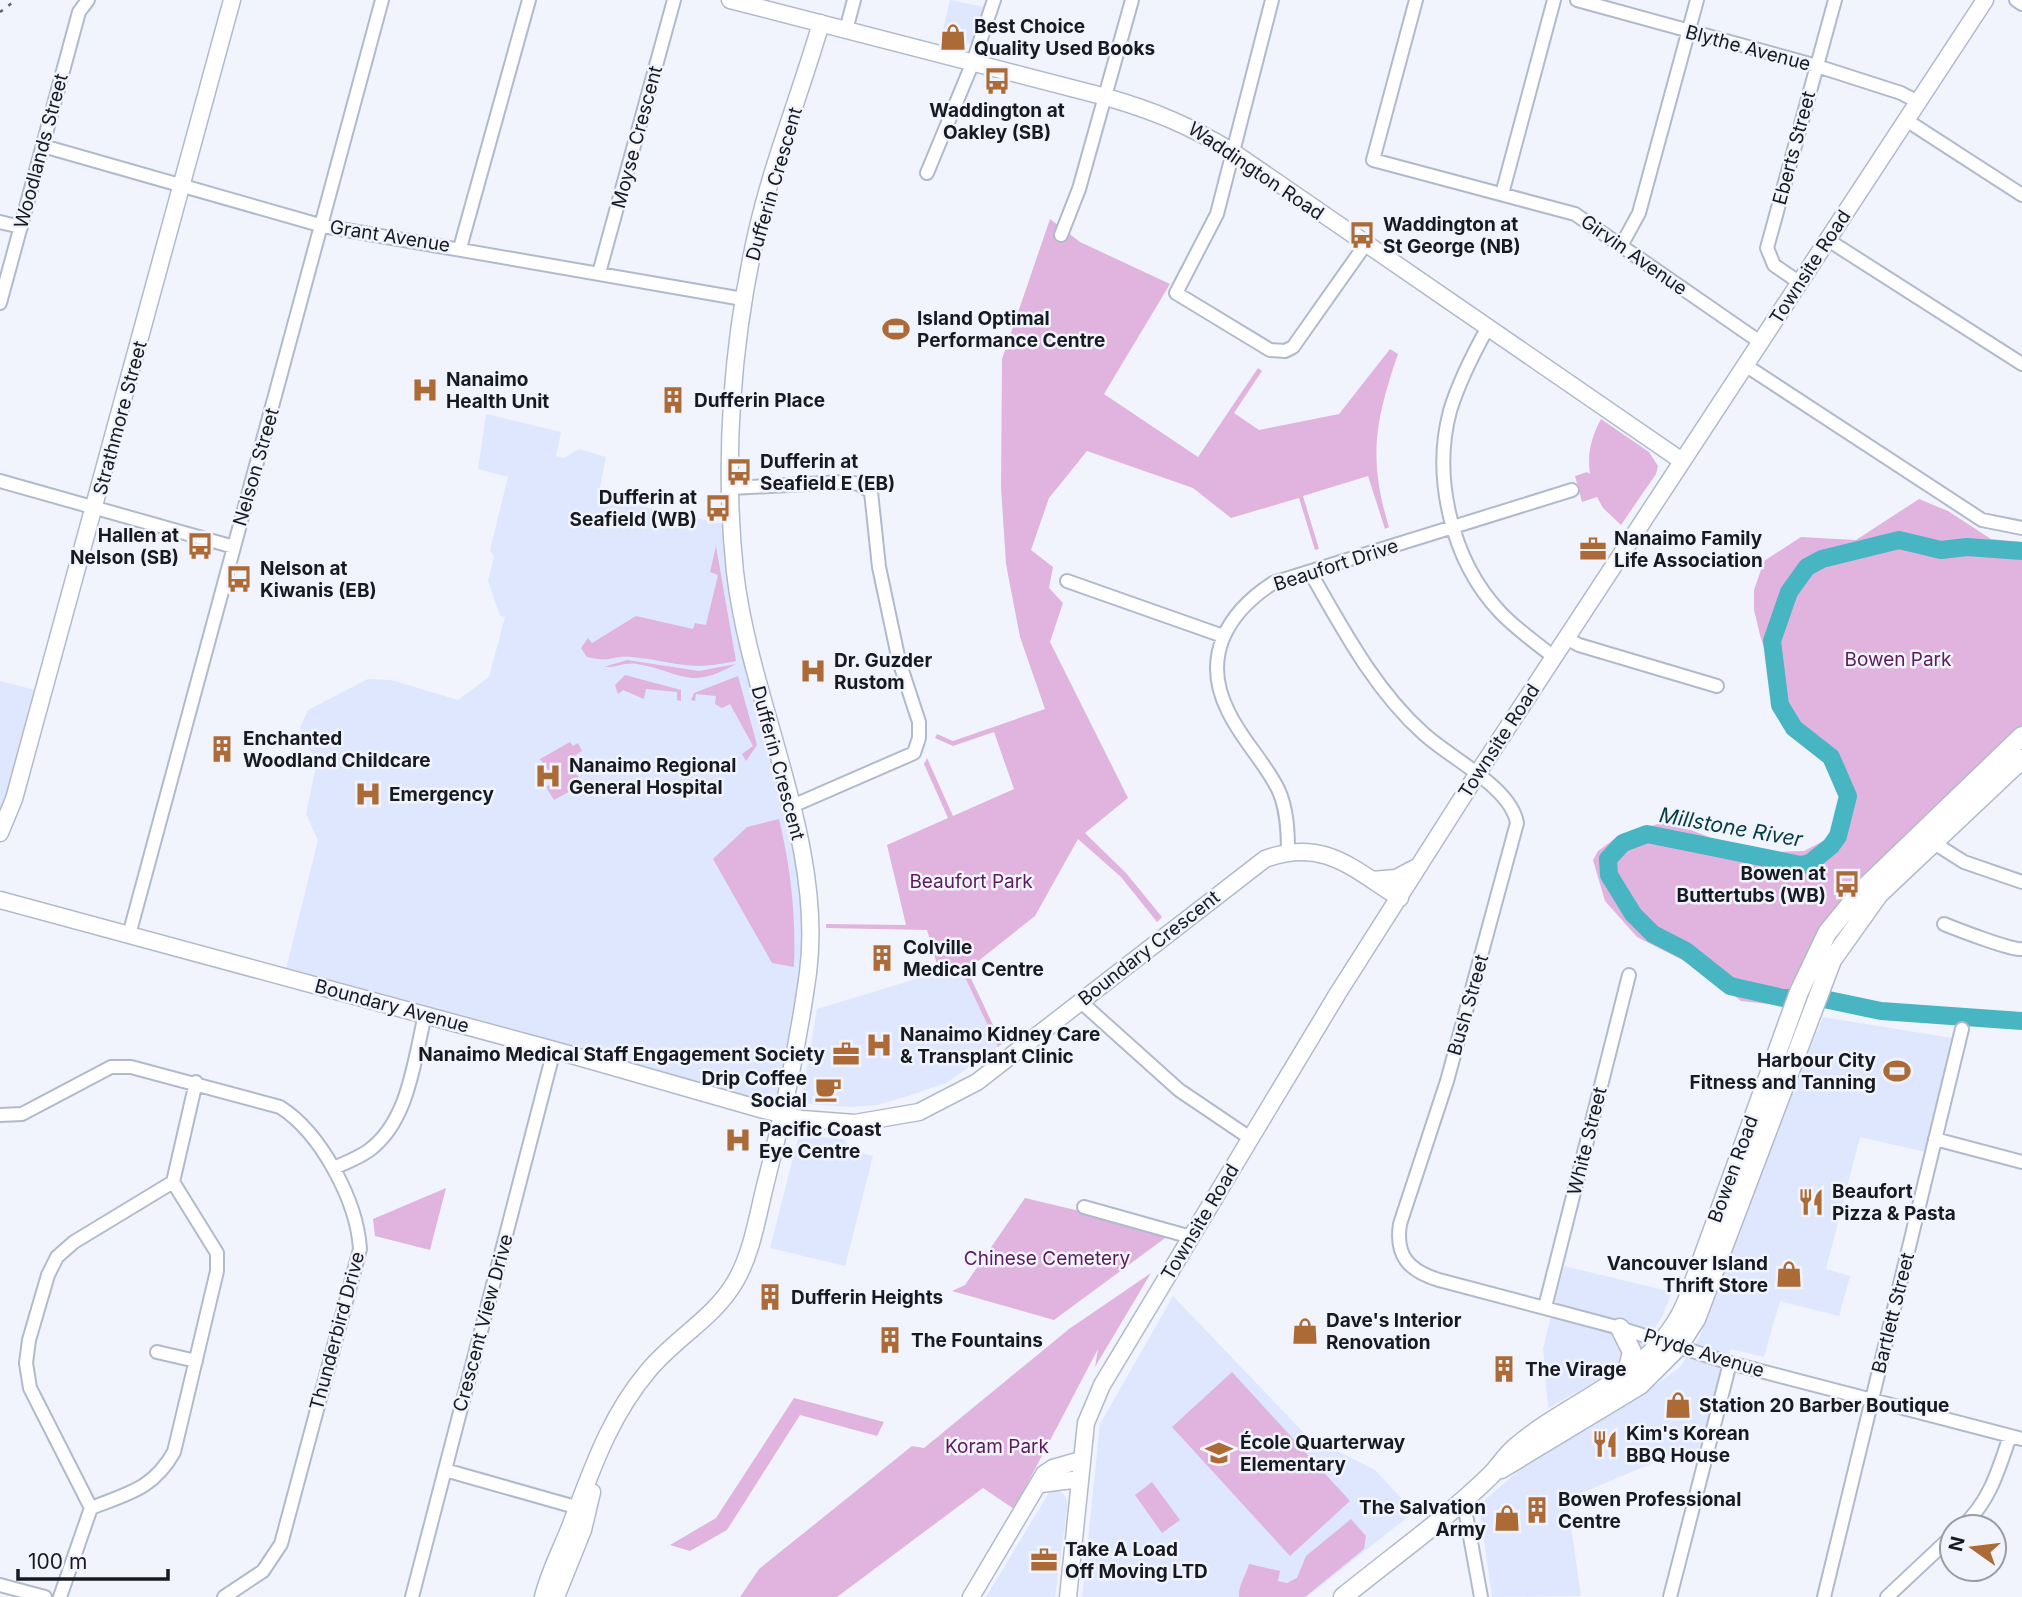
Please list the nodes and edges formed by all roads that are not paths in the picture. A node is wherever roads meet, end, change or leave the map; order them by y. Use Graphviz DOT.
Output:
graph roads {
  1 [pos="88,0"];
  2 [pos="232,0"];
  3 [pos="382,0"];
  4 [pos="529,0"];
  5 [pos="674,0"];
  6 [pos="730,0"];
  7 [pos="854,0"];
  8 [pos="994,0"];
  9 [pos="1132,0"];
  10 [pos="1272,0"];
  11 [pos="1416,0"];
  12 [pos="1554,0"];
  13 [pos="1577,0"];
  14 [pos="1697,0"];
  15 [pos="1835,0"];
  16 [pos="1985,0"];
  17 [pos="2016,0"];
  18 [pos="2022,4"];
  19 [pos="821,23"];
  20 [pos="846,30"];
  21 [pos="1688,33"];
  22 [pos="973,62"];
  23 [pos="1817,66"];
  24 [pos="1106,97"];
  25 [pos="1918,102"];
  26 [pos="1906,120"];
  27 [pos="43,146"];
  28 [pos="1233,152"];
  29 [pos="927,173"];
  30 [pos="183,184"];
  31 [pos="1502,194"];
  32 [pos="2022,195"];
  33 [pos="0,222"];
  34 [pos="323,226"];
  35 [pos="21,227"];
  36 [pos="1061,235"];
  37 [pos="1828,240"];
  38 [pos="1365,245"];
  39 [pos="1621,246"];
  40 [pos="460,248"];
  41 [pos="599,273"];
  42 [pos="1800,282"];
  43 [pos="743,299"];
  44 [pos="0,303"];
  45 [pos="1488,327"];
  46 [pos="1760,342"];
  47 [pos="2022,364"];
  48 [pos="1745,365"];
  49 [pos="1682,461"];
  50 [pos="0,481"];
  51 [pos="731,488"];
  52 [pos="1572,490"];
  53 [pos="95,508"];
  54 [pos="1453,528"];
  55 [pos="2022,528"];
  56 [pos="234,547"];
  57 [pos="1310,572"];
  58 [pos="1068,581"];
  59 [pos="1223,636"];
  60 [pos="1566,638"];
  61 [pos="1553,657"];
  62 [pos="1717,686"];
  63 [pos="2022,736"];
  64 [pos="2022,759"];
  65 [pos="1477,775"];
  66 [pos="790,807"];
  67 [pos="0,833"];
  68 [pos="1934,843"];
  69 [pos="1288,852"];
  70 [pos="1420,866"];
  71 [pos="1372,880"];
  72 [pos="2022,882"];
  73 [pos="1400,898"];
  74 [pos="0,900"];
  75 [pos="1944,924"];
  76 [pos="129,935"];
  77 [pos="2022,949"];
  78 [pos="1629,975"];
  79 [pos="1809,992"];
  80 [pos="1081,1002"];
  81 [pos="425,1015"];
  82 [pos="1962,1029"];
  83 [pos="554,1050"];
  84 [pos="196,1082"];
  85 [pos="0,1115"];
  86 [pos="783,1115"];
  87 [pos="1250,1138"];
  88 [pos="1935,1139"];
  89 [pos="2022,1162"];
  90 [pos="334,1168"];
  91 [pos="173,1182"];
  92 [pos="1084,1207"];
  93 [pos="1191,1237"];
  94 [pos="1399,1248"];
  95 [pos="1545,1307"];
  96 [pos="1620,1328"];
  97 [pos="1671,1345"];
  98 [pos="157,1352"];
  99 [pos="196,1361"];
  100 [pos="1730,1363"];
  101 [pos="1626,1376"];
  102 [pos="1872,1400"];
  103 [pos="2016,1437"];
  104 [pos="1081,1460"];
  105 [pos="445,1471"];
  106 [pos="1492,1474"];
  107 [pos="1080,1479"];
  108 [pos="1041,1484"];
  109 [pos="1463,1498"];
  110 [pos="91,1508"];
  111 [pos="582,1509"];
  112 [pos="1974,1513"];
  113 [pos="1938,1549"];
  114 [pos="0,1585"];
  115 [pos="45,1597"];
  116 [pos="60,1597"];
  117 [pos="224,1597"];
  118 [pos="412,1597"];
  119 [pos="543,1597"];
  120 [pos="555,1597"];
  121 [pos="971,1597"];
  122 [pos="1068,1597"];
  123 [pos="1343,1597"];
  124 [pos="1482,1597"];
  125 [pos="1670,1597"];
  126 [pos="1824,1597"];
  127 [pos="1887,1597"];
  1 -- 27 [label="street, Woodlands Street"];
  2 -- 30 [label="street, Strathmore Street"];
  3 -- 34 [label="street, Nelson Street"];
  4 -- 40 [label="street"];
  5 -- 41 [label="street, Moyse Crescent"];
  6 -- 19 [label="street, Waddington Road"];
  7 -- 20 [label="street"];
  8 -- 22 [label="street"];
  9 -- 24 [label="street"];
  10 -- 28 [label="street"];
  11 -- 31 [label="street, Girvin Avenue"];
  12 -- 31 [label="street"];
  13 -- 21 [label="street, Blythe Avenue"];
  14 -- 21 [label="street"];
  15 -- 23 [label="street, Eberts Street"];
  16 -- 25 [label="street, Townsite Road"];
  17 -- 18 [label="street"];
  19 -- 20 [label="street, Waddington Road"];
  19 -- 43 [label="street, Dufferin Crescent"];
  20 -- 22 [label="street, Waddington Road"];
  21 -- 23 [label="street, Blythe Avenue"];
  21 -- 39 [label="street"];
  22 -- 24 [label="street, Waddington Road"];
  22 -- 29 [label="street"];
  23 -- 25 [label="street, Blythe Avenue"];
  23 -- 42 [label="street, Eberts Street"];
  24 -- 28 [label="street, Waddington Road"];
  24 -- 36 [label="street"];
  25 -- 26 [label="street, Townsite Road"];
  26 -- 32 [label="street"];
  26 -- 37 [label="street, Townsite Road"];
  27 -- 30 [label="street, Grant Avenue"];
  27 -- 35 [label="street, Woodlands Street"];
  28 -- 38 [label="street, Waddington Road"];
  28 -- 38 [label="street"];
  30 -- 34 [label="street, Grant Avenue"];
  30 -- 53 [label="street, Strathmore Street"];
  31 -- 39 [label="street, Girvin Avenue"];
  33 -- 35 [label="street"];
  34 -- 40 [label="street, Grant Avenue"];
  34 -- 56 [label="street, Nelson Street"];
  35 -- 44 [label="street, Woodlands Street"];
  37 -- 42 [label="street, Townsite Road"];
  37 -- 47 [label="street"];
  38 -- 45 [label="street, Waddington Road"];
  39 -- 46 [label="street, Girvin Avenue"];
  40 -- 41 [label="street, Grant Avenue"];
  41 -- 43 [label="street, Grant Avenue"];
  42 -- 46 [label="street, Townsite Road"];
  43 -- 51 [label="street, Dufferin Crescent"];
  45 -- 49 [label="street, Waddington Road"];
  45 -- 54 [label="street"];
  46 -- 48 [label="street, Townsite Road"];
  48 -- 49 [label="street, Townsite Road"];
  48 -- 55 [label="street"];
  49 -- 60 [label="street, Townsite Road"];
  50 -- 53 [label="street"];
  51 -- 66 [label="street, Dufferin Crescent"];
  51 -- 66 [label="street"];
  52 -- 54 [label="street, Beaufort Drive"];
  53 -- 56 [label="street"];
  53 -- 67 [label="street, Strathmore Street"];
  54 -- 57 [label="street, Beaufort Drive"];
  54 -- 61 [label="street"];
  56 -- 76 [label="street, Nelson Street"];
  57 -- 59 [label="street, Beaufort Drive"];
  57 -- 65 [label="street, Bush Street"];
  58 -- 59 [label="street"];
  59 -- 69 [label="street, Beaufort Drive"];
  60 -- 61 [label="street, Townsite Road"];
  60 -- 62 [label="street"];
  61 -- 65 [label="street, Townsite Road"];
  63 -- 79 [label="main road, Bowen Road"];
  64 -- 68 [label="main road, Bowen Road"];
  65 -- 70 [label="street, Townsite Road"];
  65 -- 94 [label="street, Bush Street"];
  66 -- 86 [label="street, Dufferin Crescent"];
  68 -- 72 [label="street"];
  68 -- 79 [label="main road, Bowen Road"];
  69 -- 71 [label="street, Boundary Crescent"];
  69 -- 80 [label="street, Boundary Crescent"];
  70 -- 71 [label="street"];
  70 -- 73 [label="street, Townsite Road"];
  71 -- 73 [label="street, Boundary Crescent"];
  73 -- 87 [label="street, Townsite Road"];
  74 -- 76 [label="street, Boundary Avenue"];
  75 -- 77 [label="street"];
  76 -- 81 [label="street, Boundary Avenue"];
  78 -- 95 [label="street, White Street"];
  79 -- 97 [label="main road, Bowen Road"];
  80 -- 86 [label="street, Boundary Crescent"];
  80 -- 87 [label="street"];
  81 -- 83 [label="street, Boundary Avenue"];
  81 -- 90 [label="street"];
  82 -- 88 [label="street, Bartlett Street"];
  83 -- 86 [label="street, Boundary Avenue"];
  83 -- 105 [label="street, Crescent View Drive"];
  84 -- 85 [label="street, Thunderbird Drive"];
  84 -- 90 [label="street, Thunderbird Drive"];
  84 -- 91 [label="street"];
  86 -- 111 [label="street, Dufferin Crescent"];
  87 -- 93 [label="street, Townsite Road"];
  88 -- 89 [label="street"];
  88 -- 102 [label="street, Bartlett Street"];
  90 -- 117 [label="street, Thunderbird Drive"];
  91 -- 99 [label="street"];
  91 -- 110 [label="street"];
  92 -- 93 [label="street"];
  93 -- 104 [label="street, Townsite Road"];
  94 -- 95 [label="street, Pryde Avenue"];
  95 -- 96 [label="street, Pryde Avenue"];
  96 -- 97 [label="street, Pryde Avenue"];
  96 -- 101 [label="main road"];
  97 -- 100 [label="street, Pryde Avenue"];
  97 -- 101 [label="main road, Bowen Road"];
  97 -- 106 [label="main road, Bowen Road"];
  98 -- 99 [label="street"];
  99 -- 110 [label="street"];
  100 -- 102 [label="street, Pryde Avenue"];
  100 -- 125 [label="street"];
  101 -- 106 [label="main road, Bowen Road"];
  102 -- 103 [label="street, Pryde Avenue"];
  102 -- 126 [label="street, Bartlett Street"];
  103 -- 112 [label="street"];
  104 -- 107 [label="street, Townsite Road"];
  104 -- 108 [label="street"];
  105 -- 111 [label="street"];
  105 -- 118 [label="street, Crescent View Drive"];
  106 -- 109 [label="main road, Bowen Road"];
  107 -- 108 [label="street"];
  107 -- 122 [label="street, Townsite Road"];
  108 -- 121 [label="street"];
  109 -- 123 [label="main road, Bowen Road"];
  109 -- 124 [label="street"];
  110 -- 116 [label="street"];
  111 -- 119 [label="street, Dufferin Crescent"];
  111 -- 120 [label="street, Dufferin Crescent"];
  113 -- 127 [label="street"];
  114 -- 115 [label="street"];
}
